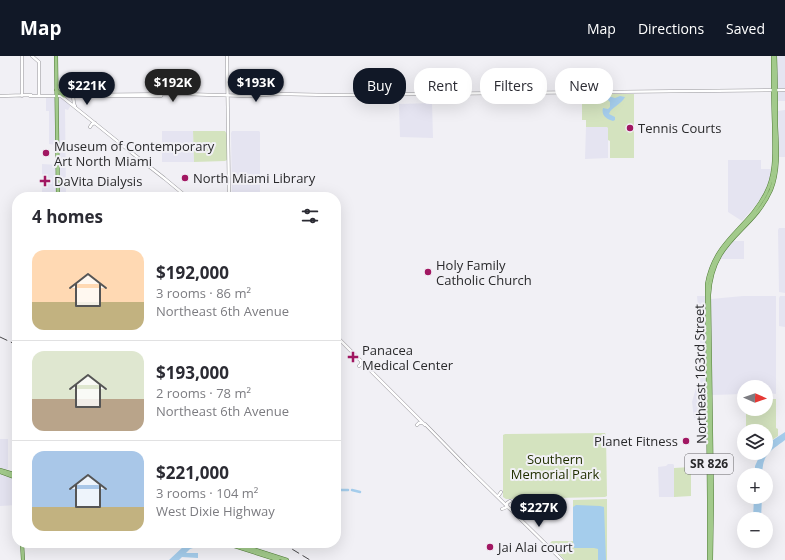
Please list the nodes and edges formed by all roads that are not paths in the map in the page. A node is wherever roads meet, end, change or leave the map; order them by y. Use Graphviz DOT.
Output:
graph roads {
  1 [pos="22,56"];
  2 [pos="31,56"];
  3 [pos="56,56"];
  4 [pos="227,56"];
  5 [pos="774,57"];
  6 [pos="56,90"];
  7 [pos="775,90"];
  8 [pos="785,90"];
  9 [pos="332,93"];
  10 [pos="353,93"];
  11 [pos="296,94"];
  12 [pos="353,94"];
  13 [pos="406,94"];
  14 [pos="39,95"];
  15 [pos="192,95"];
  16 [pos="228,95"];
  17 [pos="315,95"];
  18 [pos="347,95"];
  19 [pos="353,95"];
  20 [pos="0,96"];
  21 [pos="22,96"];
  22 [pos="30,96"];
  23 [pos="43,96"];
  24 [pos="56,96"];
  25 [pos="62,96"];
  26 [pos="72,96"];
  27 [pos="123,96"];
  28 [pos="94,122"];
  29 [pos="775,124"];
  30 [pos="90,127"];
  31 [pos="155,171"];
  32 [pos="164,178"];
  33 [pos="771,186"];
  34 [pos="58,192"];
  35 [pos="182,192"];
  36 [pos="229,192"];
  37 [pos="748,222"];
  38 [pos="750,226"];
  39 [pos="715,260"];
  40 [pos="707,329"];
  41 [pos="710,334"];
  42 [pos="341,342"];
  43 [pos="707,354"];
  44 [pos="354,355"];
  45 [pos="350,356"];
  46 [pos="710,358"];
  47 [pos="361,361"];
  48 [pos="359,366"];
  49 [pos="424,424"];
  50 [pos="417,425"];
  51 [pos="429,428"];
  52 [pos="710,431"];
  53 [pos="428,432"];
  54 [pos="710,465"];
  55 [pos="0,471"];
  56 [pos="12,475"];
  57 [pos="709,476"];
  58 [pos="712,482"];
  59 [pos="502,492"];
  60 [pos="496,496"];
  61 [pos="510,501"];
  62 [pos="507,507"];
  63 [pos="502,509"];
  64 [pos="709,543"];
  65 [pos="711,547"];
  66 [pos="22,548"];
  67 [pos="244,548"];
  68 [pos="248,549"];
  69 [pos="272,557"];
  70 [pos="23,560"];
  71 [pos="278,560"];
  72 [pos="287,560"];
  73 [pos="562,560"];
  74 [pos="710,560"];
  1 -- 21 [label="main road"];
  2 -- 14 [label="main road"];
  3 -- 6 [label="main road"];
  4 -- 16 [label="main road"];
  5 -- 7 [label="main road, SR 826"];
  6 -- 24 [label="main road"];
  6 -- 25 [label="main road"];
  7 -- 8 [label="main road"];
  7 -- 13 [label="main road"];
  7 -- 29 [label="main road, SR 826"];
  7 -- 29 [label="main road, SR 826"];
  9 -- 10 [label="main road"];
  9 -- 11 [label="main road"];
  9 -- 17 [label="main road"];
  11 -- 16 [label="main road"];
  11 -- 17 [label="main road"];
  12 -- 18 [label="main road"];
  14 -- 22 [label="main road"];
  14 -- 23 [label="main road"];
  15 -- 16 [label="main road"];
  15 -- 27 [label="main road"];
  15 -- 27 [label="main road"];
  16 -- 36 [label="main road"];
  17 -- 18 [label="main road"];
  18 -- 19 [label="main road"];
  20 -- 21 [label="main road"];
  21 -- 22 [label="main road"];
  22 -- 23 [label="main road"];
  23 -- 24 [label="main road"];
  24 -- 25 [label="main road"];
  24 -- 34 [label="main road"];
  25 -- 26 [label="main road"];
  25 -- 28 [label="main road"];
  26 -- 27 [label="main road"];
  26 -- 28 [label="main road"];
  28 -- 30 [label="main road"];
  28 -- 31 [label="main road"];
  29 -- 33 [label="main road, SR 826"];
  31 -- 32 [label="main road"];
  31 -- 32 [label="main road"];
  32 -- 35 [label="main road"];
  33 -- 37 [label="main road, SR 826"];
  33 -- 39 [label="main road, SR 826"];
  37 -- 38 [label="main road"];
  37 -- 39 [label="main road, SR 826"];
  39 -- 40 [label="main road, Northeast 163rd Street / SR 826"];
  39 -- 41 [label="main road, Northeast 163rd Street / SR 826"];
  40 -- 41 [label="main road"];
  40 -- 43 [label="main road, Northeast 163rd Street / SR 826"];
  41 -- 46 [label="main road, Northeast 163rd Street / SR 826"];
  42 -- 44 [label="main road"];
  43 -- 46 [label="main road"];
  43 -- 52 [label="main road, Northeast 163rd Street / SR 826"];
  44 -- 45 [label="main road"];
  44 -- 47 [label="main road"];
  46 -- 52 [label="main road, Northeast 163rd Street / SR 826"];
  47 -- 48 [label="main road"];
  47 -- 49 [label="main road"];
  49 -- 50 [label="main road"];
  49 -- 51 [label="main road"];
  51 -- 53 [label="main road"];
  51 -- 60 [label="main road"];
  52 -- 54 [label="main road, Northeast 163rd Street / SR 826"];
  52 -- 54 [label="main road, Northeast 163rd Street / SR 826"];
  54 -- 57 [label="main road, Northeast 163rd Street / SR 826"];
  54 -- 58 [label="main road, Northeast 163rd Street / SR 826"];
  55 -- 56 [label="main road"];
  57 -- 58 [label="main road"];
  57 -- 64 [label="main road, Northeast 163rd Street / SR 826"];
  58 -- 65 [label="main road, Northeast 163rd Street / SR 826"];
  59 -- 60 [label="main road"];
  60 -- 62 [label="main road"];
  61 -- 62 [label="main road"];
  62 -- 63 [label="main road"];
  62 -- 73 [label="main road"];
  64 -- 65 [label="main road"];
  64 -- 74 [label="main road, Northeast 163rd Street / SR 826"];
  65 -- 74 [label="main road, Northeast 163rd Street / SR 826"];
  66 -- 70 [label="main road"];
  67 -- 68 [label="main road"];
  68 -- 69 [label="main road"];
  69 -- 71 [label="main road"];
  69 -- 72 [label="main road"];
}
